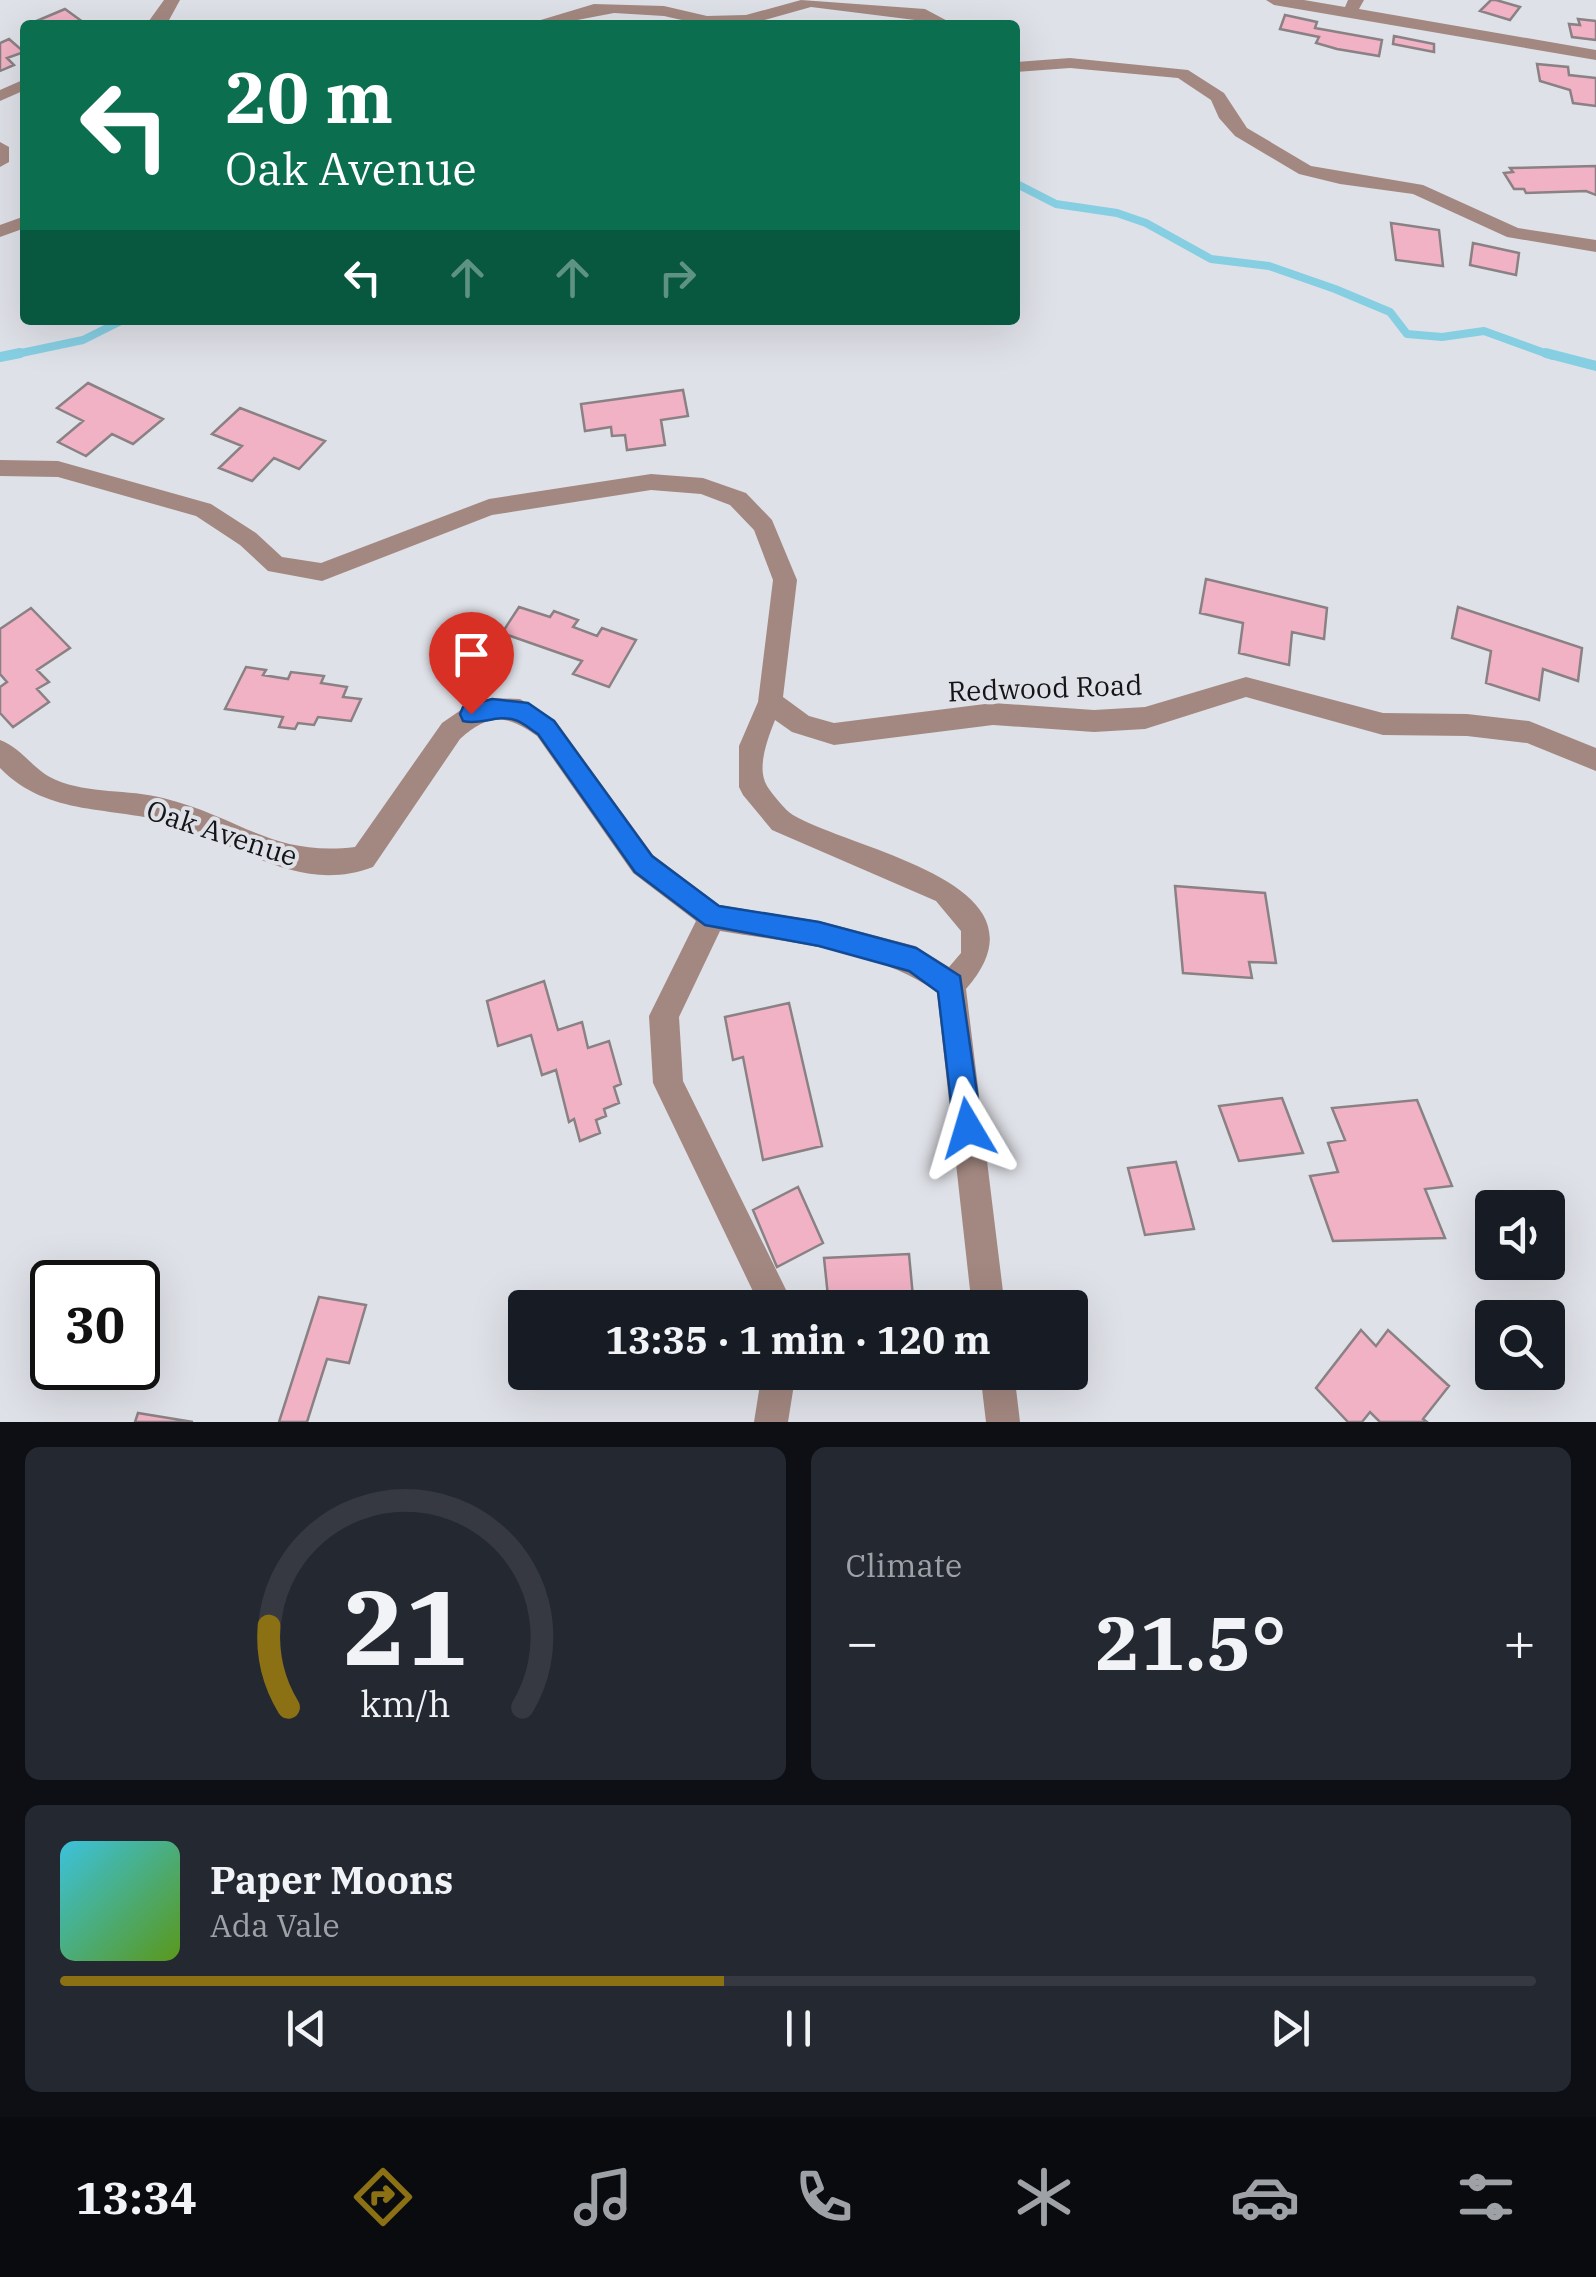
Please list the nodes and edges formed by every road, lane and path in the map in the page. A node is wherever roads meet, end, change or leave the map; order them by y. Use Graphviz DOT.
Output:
graph roads {
  1 [pos="1274,0"];
  2 [pos="1353,6"];
  3 [pos="551,20"];
  4 [pos="704,20"];
  5 [pos="747,20"];
  6 [pos="936,20"];
  7 [pos="1596,56"];
  8 [pos="1020,67"];
  9 [pos="0,147"];
  10 [pos="0,162"];
  11 [pos="1596,246"];
  12 [pos="0,468"];
  13 [pos="770,702"];
  14 [pos="0,751"];
  15 [pos="1596,760"];
  16 [pos="714,917"];
  17 [pos="951,985"];
  18 [pos="770,1290"];
  19 [pos="987,1290"];
  20 [pos="776,1390"];
  21 [pos="999,1390"];
  22 [pos="772,1422"];
  23 [pos="1003,1422"];
  1 -- 2 [label="street"];
  2 -- 7 [label="street"];
  3 -- 4 [label="street"];
  5 -- 6 [label="street"];
  8 -- 11 [label="street"];
  9 -- 10 [label="street"];
  12 -- 13 [label="street"];
  13 -- 15 [label="street, Redwood Road"];
  13 -- 17 [label="street"];
  14 -- 16 [label="street, Oak Avenue"];
  16 -- 17 [label="street, Oak Avenue"];
  16 -- 18 [label="street"];
  17 -- 19 [label="street"];
  20 -- 22 [label="street"];
  21 -- 23 [label="street"];
}
